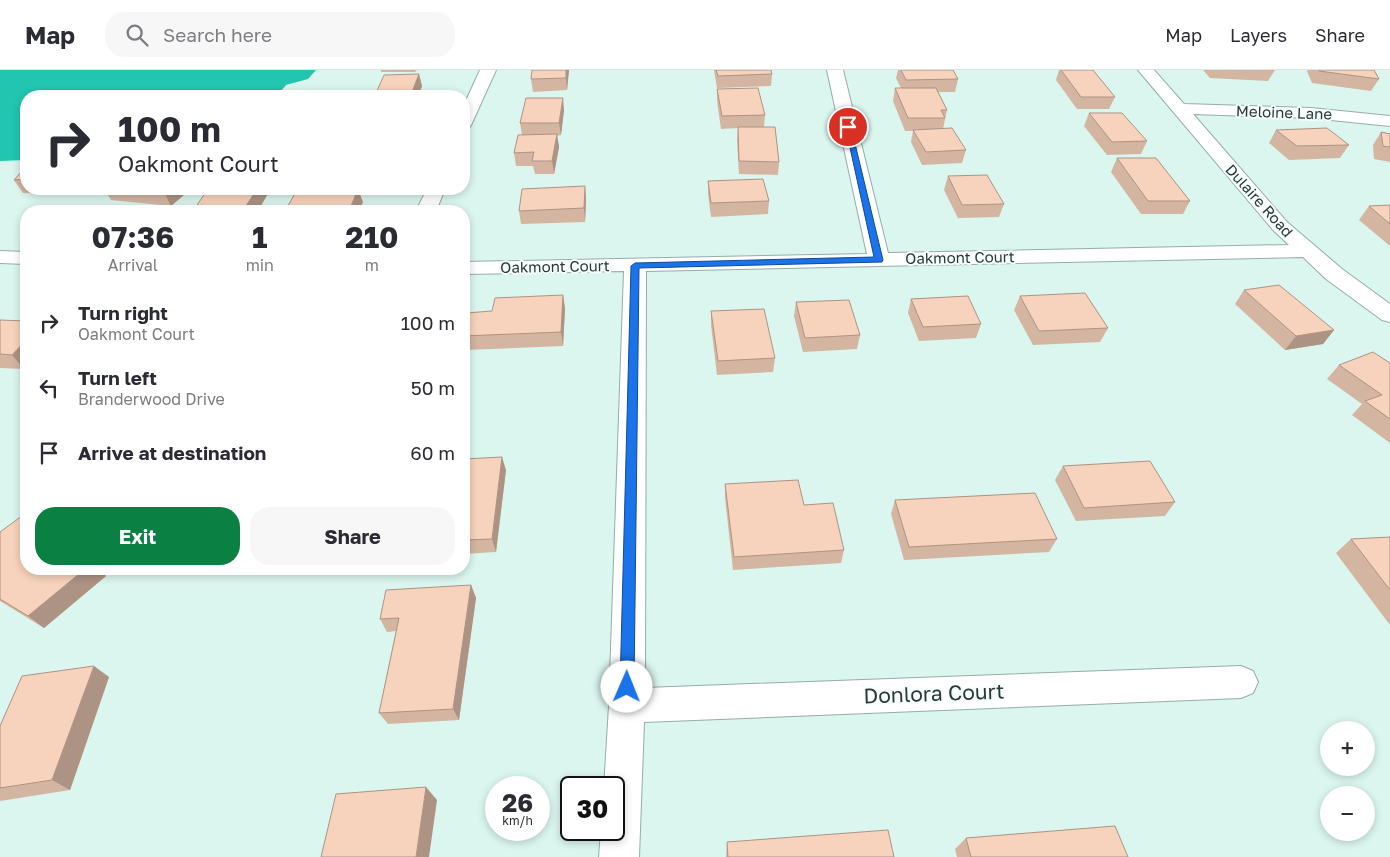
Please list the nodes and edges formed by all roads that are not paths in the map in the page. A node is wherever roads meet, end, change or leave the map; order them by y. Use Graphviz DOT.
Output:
graph roads {
  1 [pos="488,70"];
  2 [pos="835,70"];
  3 [pos="1146,70"];
  4 [pos="1178,109"];
  5 [pos="470,110"];
  6 [pos="1390,121"];
  7 [pos="1306,251"];
  8 [pos="0,257"];
  9 [pos="20,258"];
  10 [pos="879,260"];
  11 [pos="635,266"];
  12 [pos="470,268"];
  13 [pos="1390,315"];
  14 [pos="1240,682"];
  15 [pos="627,706"];
  16 [pos="618,857"];
  1 -- 5 [label="street"];
  2 -- 10 [label="street"];
  3 -- 4 [label="street, Dulaire Road"];
  4 -- 6 [label="street, Meloine Lane"];
  4 -- 7 [label="street, Dulaire Road"];
  7 -- 10 [label="street, Oakmont Court"];
  7 -- 13 [label="street, Dulaire Road"];
  8 -- 9 [label="street"];
  10 -- 11 [label="street, Oakmont Court"];
  11 -- 12 [label="street, Oakmont Court"];
  11 -- 15 [label="street"];
  14 -- 15 [label="street, Donlora Court"];
  15 -- 16 [label="street"];
}
